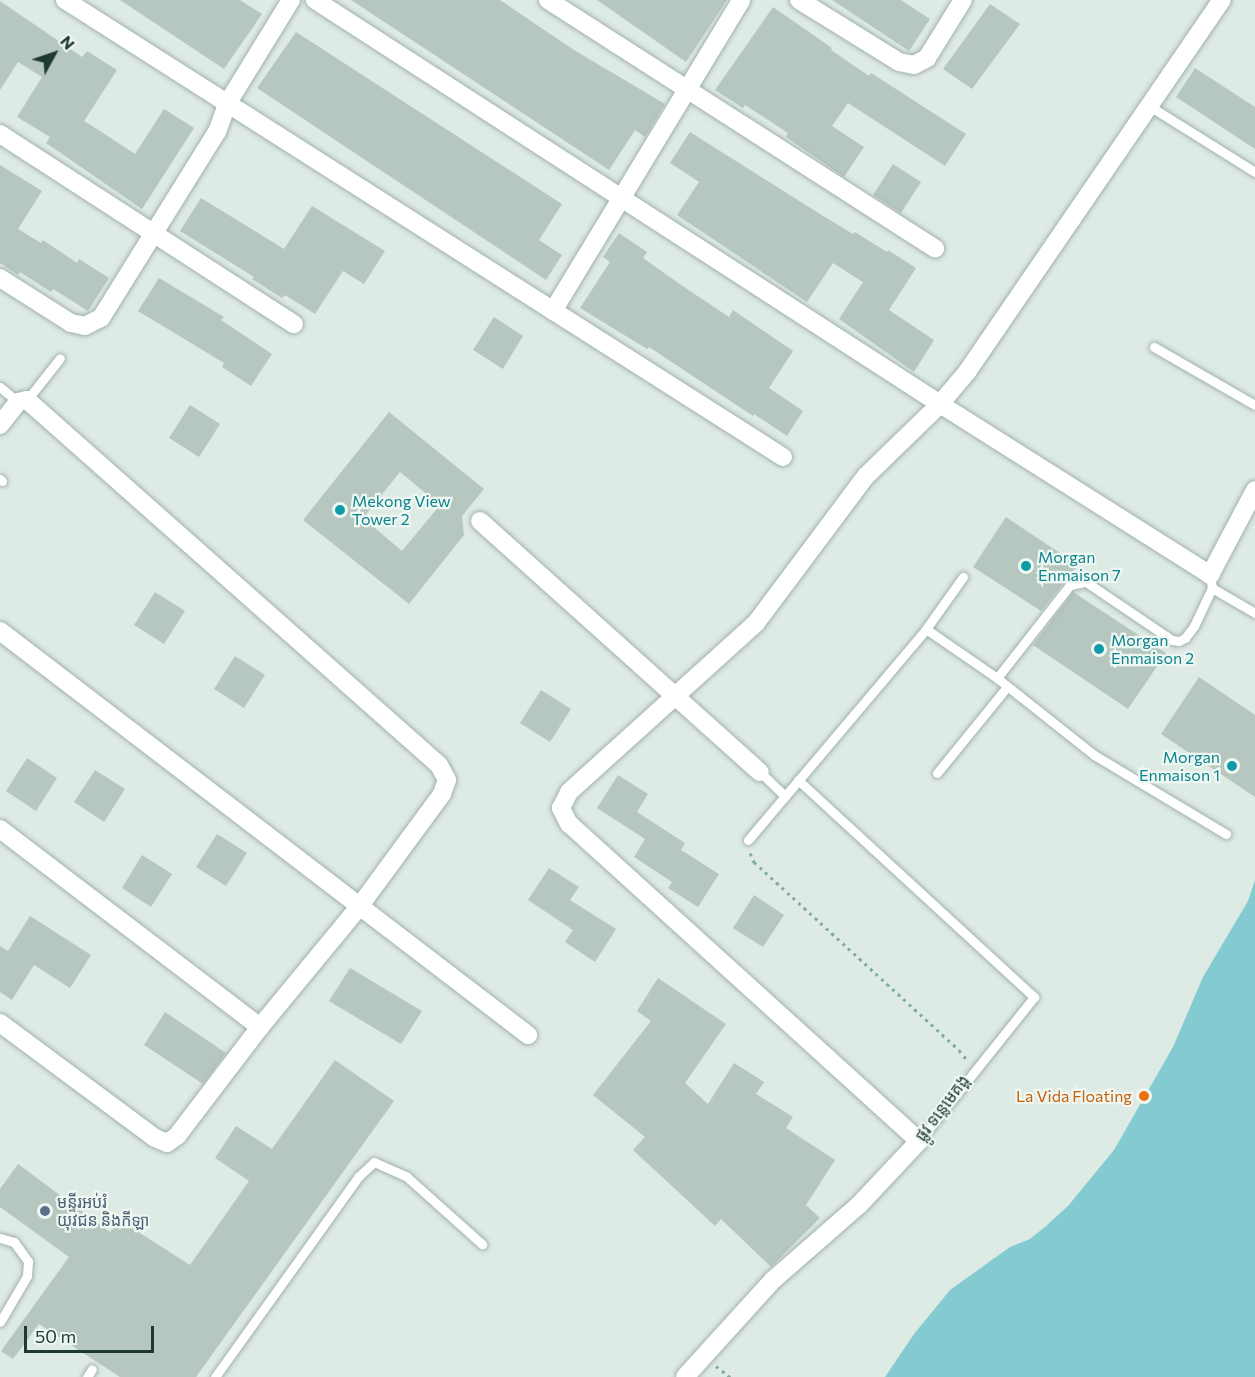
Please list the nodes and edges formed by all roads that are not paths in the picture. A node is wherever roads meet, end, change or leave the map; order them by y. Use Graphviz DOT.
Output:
graph roads {
  1 [pos="65,0"];
  2 [pos="291,0"];
  3 [pos="315,0"];
  4 [pos="548,0"];
  5 [pos="741,0"];
  6 [pos="799,0"];
  7 [pos="963,0"];
  8 [pos="1222,0"];
  9 [pos="687,89"];
  10 [pos="227,104"];
  11 [pos="1151,107"];
  12 [pos="0,134"];
  13 [pos="1255,172"];
  14 [pos="621,198"];
  15 [pos="155,235"];
  16 [pos="935,248"];
  17 [pos="0,278"];
  18 [pos="553,311"];
  19 [pos="294,324"];
  20 [pos="1154,347"];
  21 [pos="60,358"];
  22 [pos="0,387"];
  23 [pos="23,401"];
  24 [pos="940,404"];
  25 [pos="1255,405"];
  26 [pos="0,425"];
  27 [pos="783,457"];
  28 [pos="1255,490"];
  29 [pos="480,521"];
  30 [pos="963,577"];
  31 [pos="1211,581"];
  32 [pos="1255,613"];
  33 [pos="926,629"];
  34 [pos="0,631"];
  35 [pos="998,678"];
  36 [pos="1007,687"];
  37 [pos="677,696"];
  38 [pos="760,772"];
  39 [pos="937,773"];
  40 [pos="798,780"];
  41 [pos="785,796"];
  42 [pos="0,829"];
  43 [pos="1226,834"];
  44 [pos="748,840"];
  45 [pos="358,907"];
  46 [pos="0,1023"];
  47 [pos="260,1027"];
  48 [pos="528,1035"];
  49 [pos="919,1140"];
  50 [pos="0,1238"];
  51 [pos="482,1244"];
  52 [pos="0,1322"];
  53 [pos="214,1377"];
  54 [pos="685,1377"];
  1 -- 10 [label="street"];
  2 -- 10 [label="street"];
  3 -- 14 [label="street"];
  4 -- 9 [label="street"];
  5 -- 9 [label="street"];
  6 -- 7 [label="street"];
  8 -- 11 [label="street"];
  9 -- 14 [label="street"];
  9 -- 16 [label="street"];
  10 -- 15 [label="street"];
  10 -- 18 [label="street"];
  11 -- 13 [label="lane"];
  11 -- 24 [label="street"];
  12 -- 15 [label="street"];
  14 -- 18 [label="street"];
  14 -- 24 [label="street"];
  15 -- 17 [label="street"];
  15 -- 19 [label="street"];
  18 -- 27 [label="street"];
  20 -- 25 [label="lane"];
  21 -- 23 [label="lane"];
  22 -- 23 [label="lane"];
  23 -- 26 [label="street"];
  23 -- 45 [label="street"];
  24 -- 31 [label="street"];
  24 -- 37 [label="street"];
  28 -- 31 [label="street"];
  29 -- 37 [label="street"];
  30 -- 33 [label="lane"];
  31 -- 32 [label="lane"];
  31 -- 35 [label="lane"];
  33 -- 35 [label="lane"];
  33 -- 40 [label="lane"];
  34 -- 45 [label="street"];
  35 -- 36 [label="lane"];
  36 -- 39 [label="lane"];
  36 -- 43 [label="lane"];
  37 -- 38 [label="street"];
  37 -- 49 [label="street"];
  38 -- 41 [label="lane"];
  40 -- 41 [label="lane"];
  40 -- 49 [label="lane, ផ្លូវ ទន្លេមេគង្គ"];
  41 -- 44 [label="lane"];
  42 -- 47 [label="street"];
  45 -- 47 [label="street"];
  45 -- 48 [label="street"];
  46 -- 47 [label="street"];
  49 -- 54 [label="street, ផ្លូវ ទន្លេមេគង្គ"];
  50 -- 52 [label="lane"];
  51 -- 53 [label="lane"];
}
